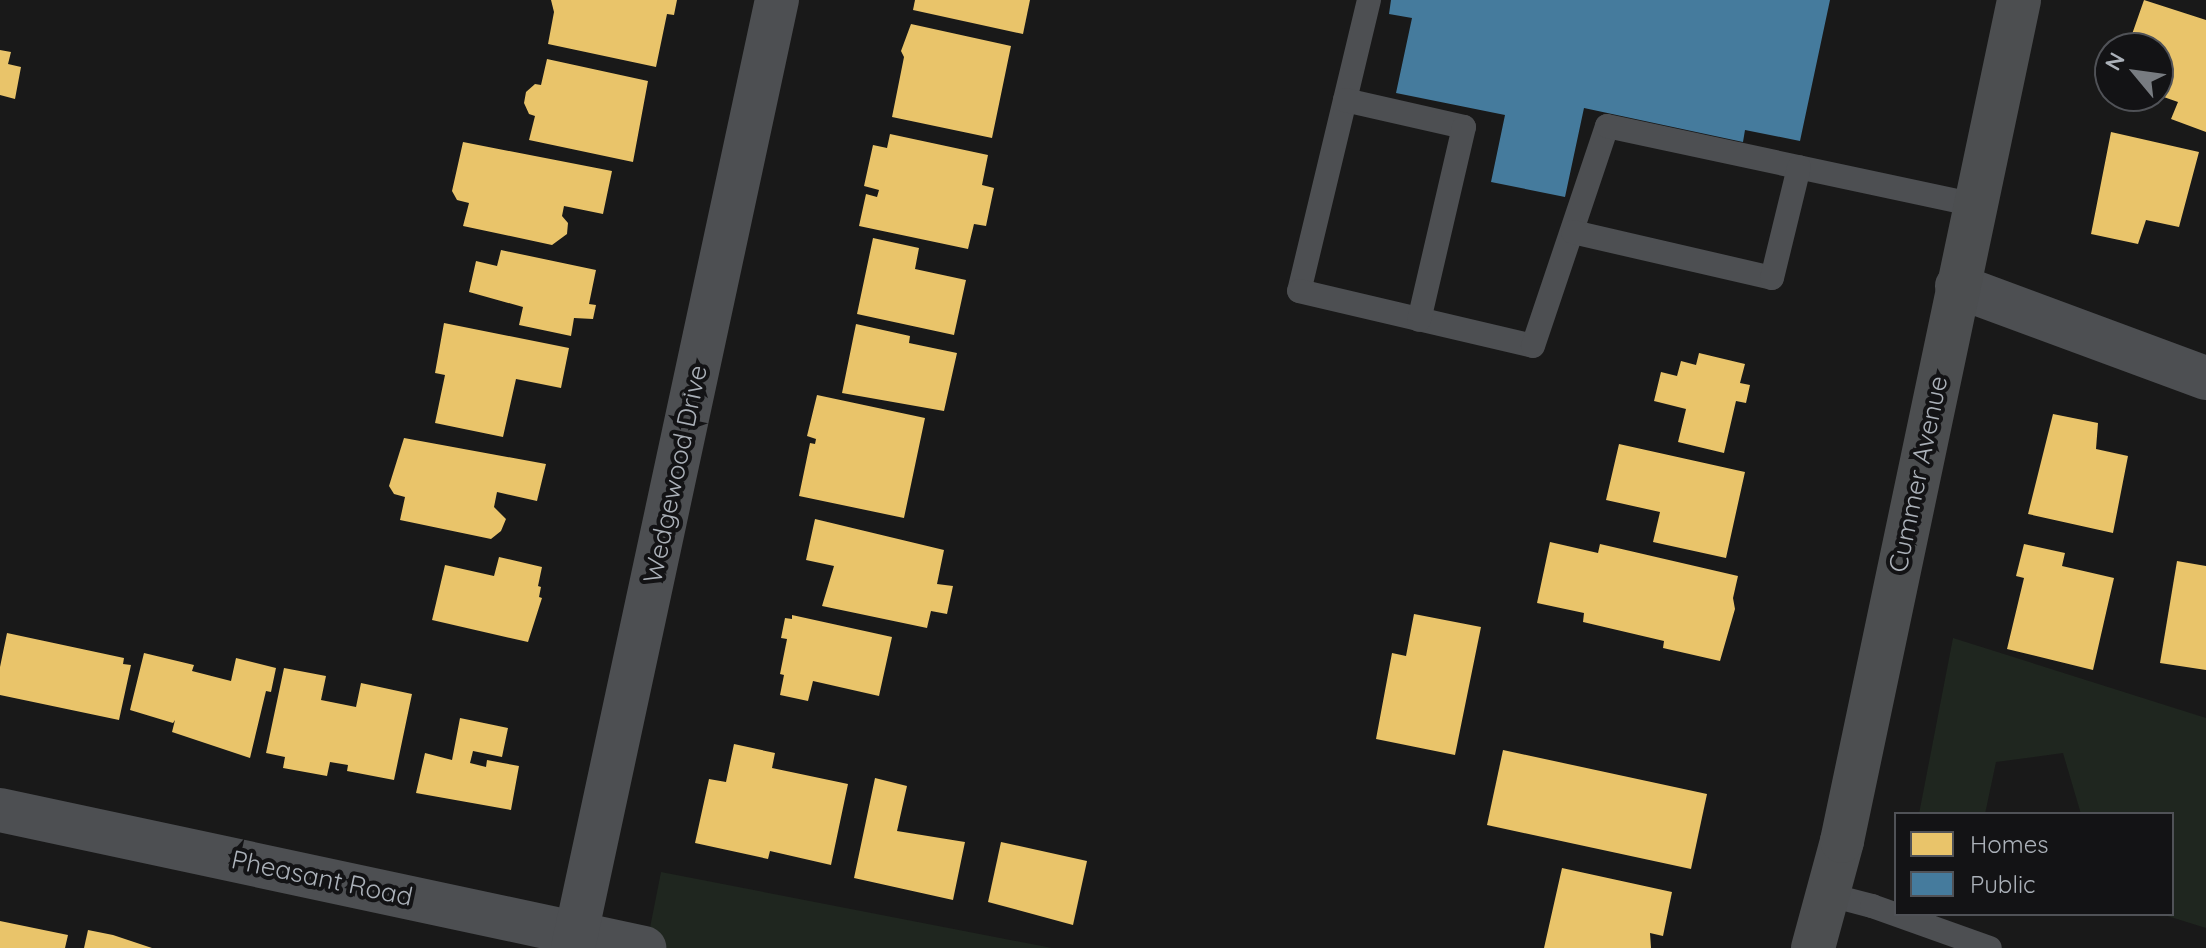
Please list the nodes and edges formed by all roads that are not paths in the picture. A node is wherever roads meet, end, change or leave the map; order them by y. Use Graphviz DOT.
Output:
graph roads {
  1 [pos="777,0"];
  2 [pos="1369,0"];
  3 [pos="2019,0"];
  4 [pos="1345,100"];
  5 [pos="1799,167"];
  6 [pos="1975,205"];
  7 [pos="1573,232"];
  8 [pos="1957,286"];
  9 [pos="1419,320"];
  10 [pos="2206,378"];
  11 [pos="0,810"];
  12 [pos="1826,894"];
  13 [pos="1894,914"];
  14 [pos="1900,916"];
  15 [pos="575,940"];
  16 [pos="644,948"];
  17 [pos="1813,948"];
  18 [pos="1990,948"];
  1 -- 15 [label="street, Wedgewood Drive"];
  2 -- 4 [label="lane"];
  3 -- 6 [label="street, Cummer Avenue"];
  4 -- 9 [label="lane"];
  4 -- 9 [label="lane"];
  5 -- 6 [label="lane"];
  5 -- 7 [label="lane"];
  5 -- 7 [label="lane"];
  6 -- 8 [label="street, Cummer Avenue"];
  7 -- 9 [label="lane"];
  8 -- 10 [label="street"];
  8 -- 12 [label="street, Cummer Avenue"];
  11 -- 15 [label="street, Pheasant Road"];
  12 -- 13 [label="lane"];
  12 -- 17 [label="street, Cummer Avenue"];
  14 -- 18 [label="lane"];
  15 -- 16 [label="street, Pheasant Road"];
}
